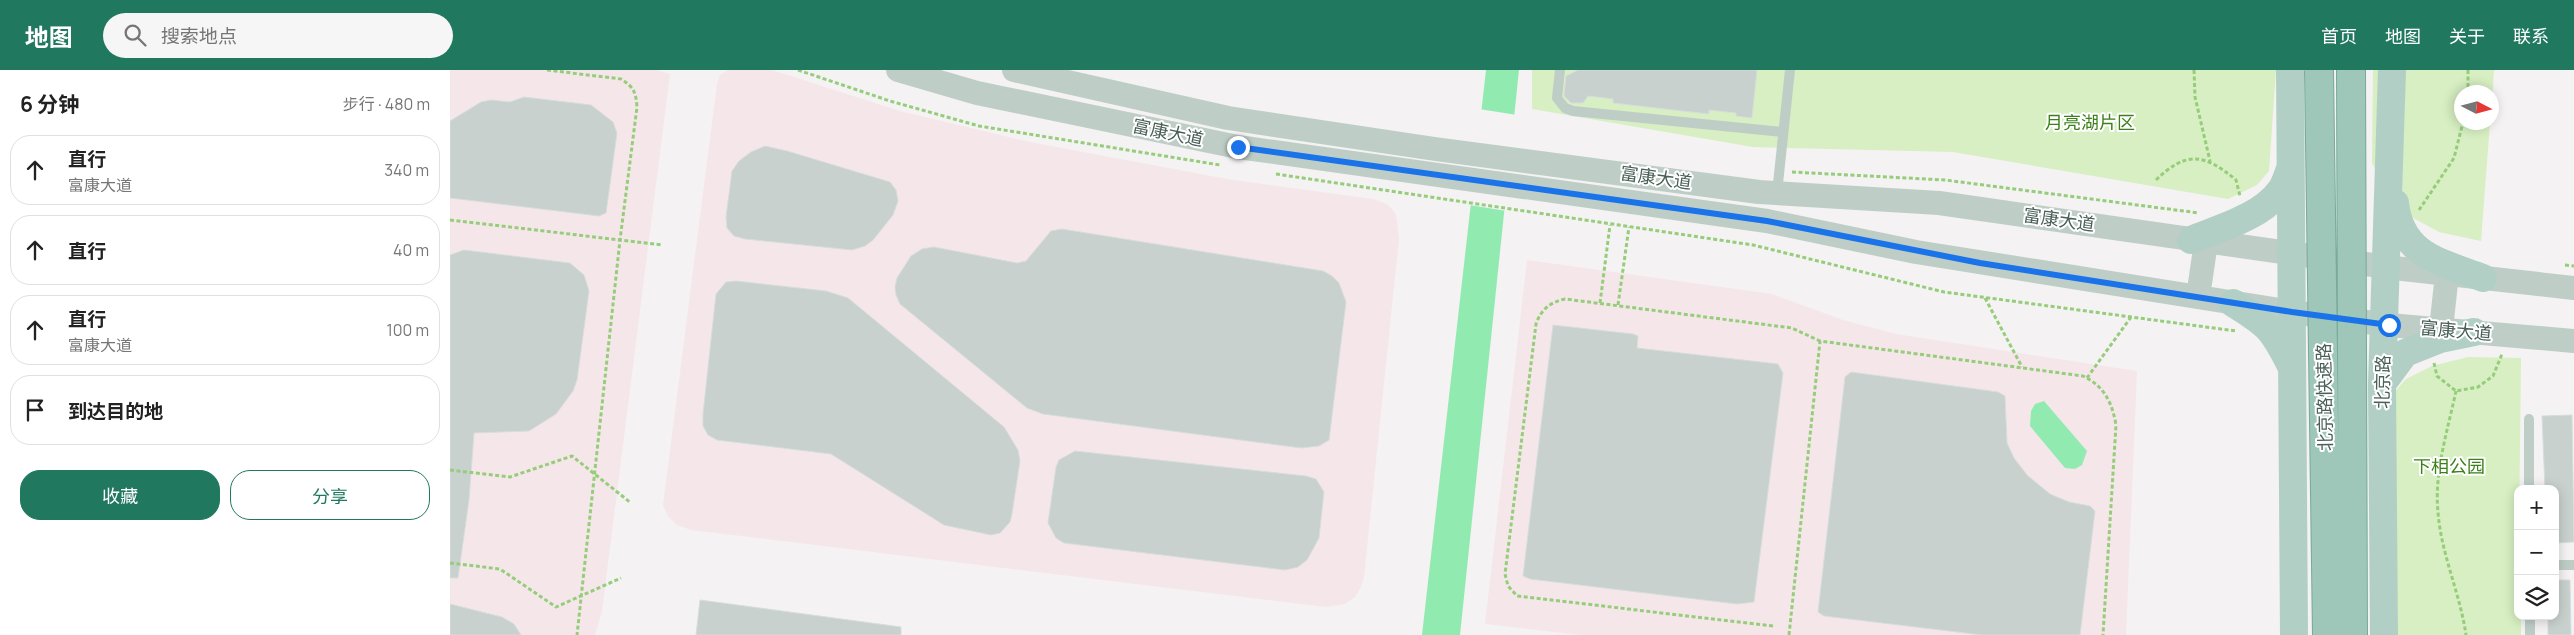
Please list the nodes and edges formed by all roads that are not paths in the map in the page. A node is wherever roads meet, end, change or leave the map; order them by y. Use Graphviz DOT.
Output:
graph roads {
  1 [pos="898,70"];
  2 [pos="1014,70"];
  3 [pos="1560,70"];
  4 [pos="1790,70"];
  5 [pos="2290,70"];
  6 [pos="2319,70"];
  7 [pos="2351,70"];
  8 [pos="2392,70"];
  9 [pos="1783,132"];
  10 [pos="2388,139"];
  11 [pos="2291,165"];
  12 [pos="1781,182"];
  13 [pos="2198,241"];
  14 [pos="2292,254"];
  15 [pos="2387,267"];
  16 [pos="2446,274"];
  17 [pos="2483,278"];
  18 [pos="2574,288"];
  19 [pos="2198,298"];
  20 [pos="2233,303"];
  21 [pos="2292,312"];
  22 [pos="2384,324"];
  23 [pos="2474,332"];
  24 [pos="2436,336"];
  25 [pos="2574,341"];
  26 [pos="2292,369"];
  27 [pos="2382,384"];
  28 [pos="2529,418"];
  29 [pos="2529,485"];
  30 [pos="2559,565"];
  31 [pos="2574,565"];
  32 [pos="2530,620"];
  33 [pos="2294,635"];
  34 [pos="2327,635"];
  35 [pos="2354,635"];
  36 [pos="2384,635"];
  37 [pos="2530,635"];
  1 -- 19 [label="street, 富康大道"];
  2 -- 12 [label="street, 富康大道"];
  3 -- 9 [label="lane"];
  4 -- 9 [label="lane"];
  5 -- 11 [label="main road"];
  6 -- 34 [label="highway, 北京路快速路, bridge"];
  7 -- 35 [label="highway, 北京路快速路, bridge"];
  8 -- 10 [label="main road, 北京路"];
  9 -- 12 [label="lane"];
  10 -- 15 [label="main road, 北京路"];
  10 -- 17 [label="main road"];
  11 -- 13 [label="main road"];
  11 -- 14 [label="main road"];
  12 -- 13 [label="street, 富康大道"];
  13 -- 14 [label="street, 富康大道"];
  13 -- 19 [label="street"];
  14 -- 15 [label="street, 富康大道"];
  14 -- 21 [label="main road"];
  15 -- 16 [label="street, 富康大道"];
  15 -- 22 [label="main road, 北京路"];
  16 -- 17 [label="street, 富康大道"];
  16 -- 24 [label="street"];
  17 -- 18 [label="street, 富康大道"];
  19 -- 20 [label="street, 富康大道"];
  20 -- 21 [label="street, 富康大道"];
  20 -- 26 [label="main road"];
  21 -- 22 [label="street, 富康大道"];
  21 -- 26 [label="main road"];
  22 -- 24 [label="street, 富康大道"];
  22 -- 27 [label="main road, 北京路"];
  23 -- 24 [label="main road"];
  23 -- 25 [label="street, 富康大道"];
  24 -- 27 [label="main road"];
  26 -- 33 [label="main road"];
  27 -- 36 [label="main road, 北京路"];
  28 -- 29 [label="lane"];
  30 -- 31 [label="lane"];
  32 -- 37 [label="lane"];
}
